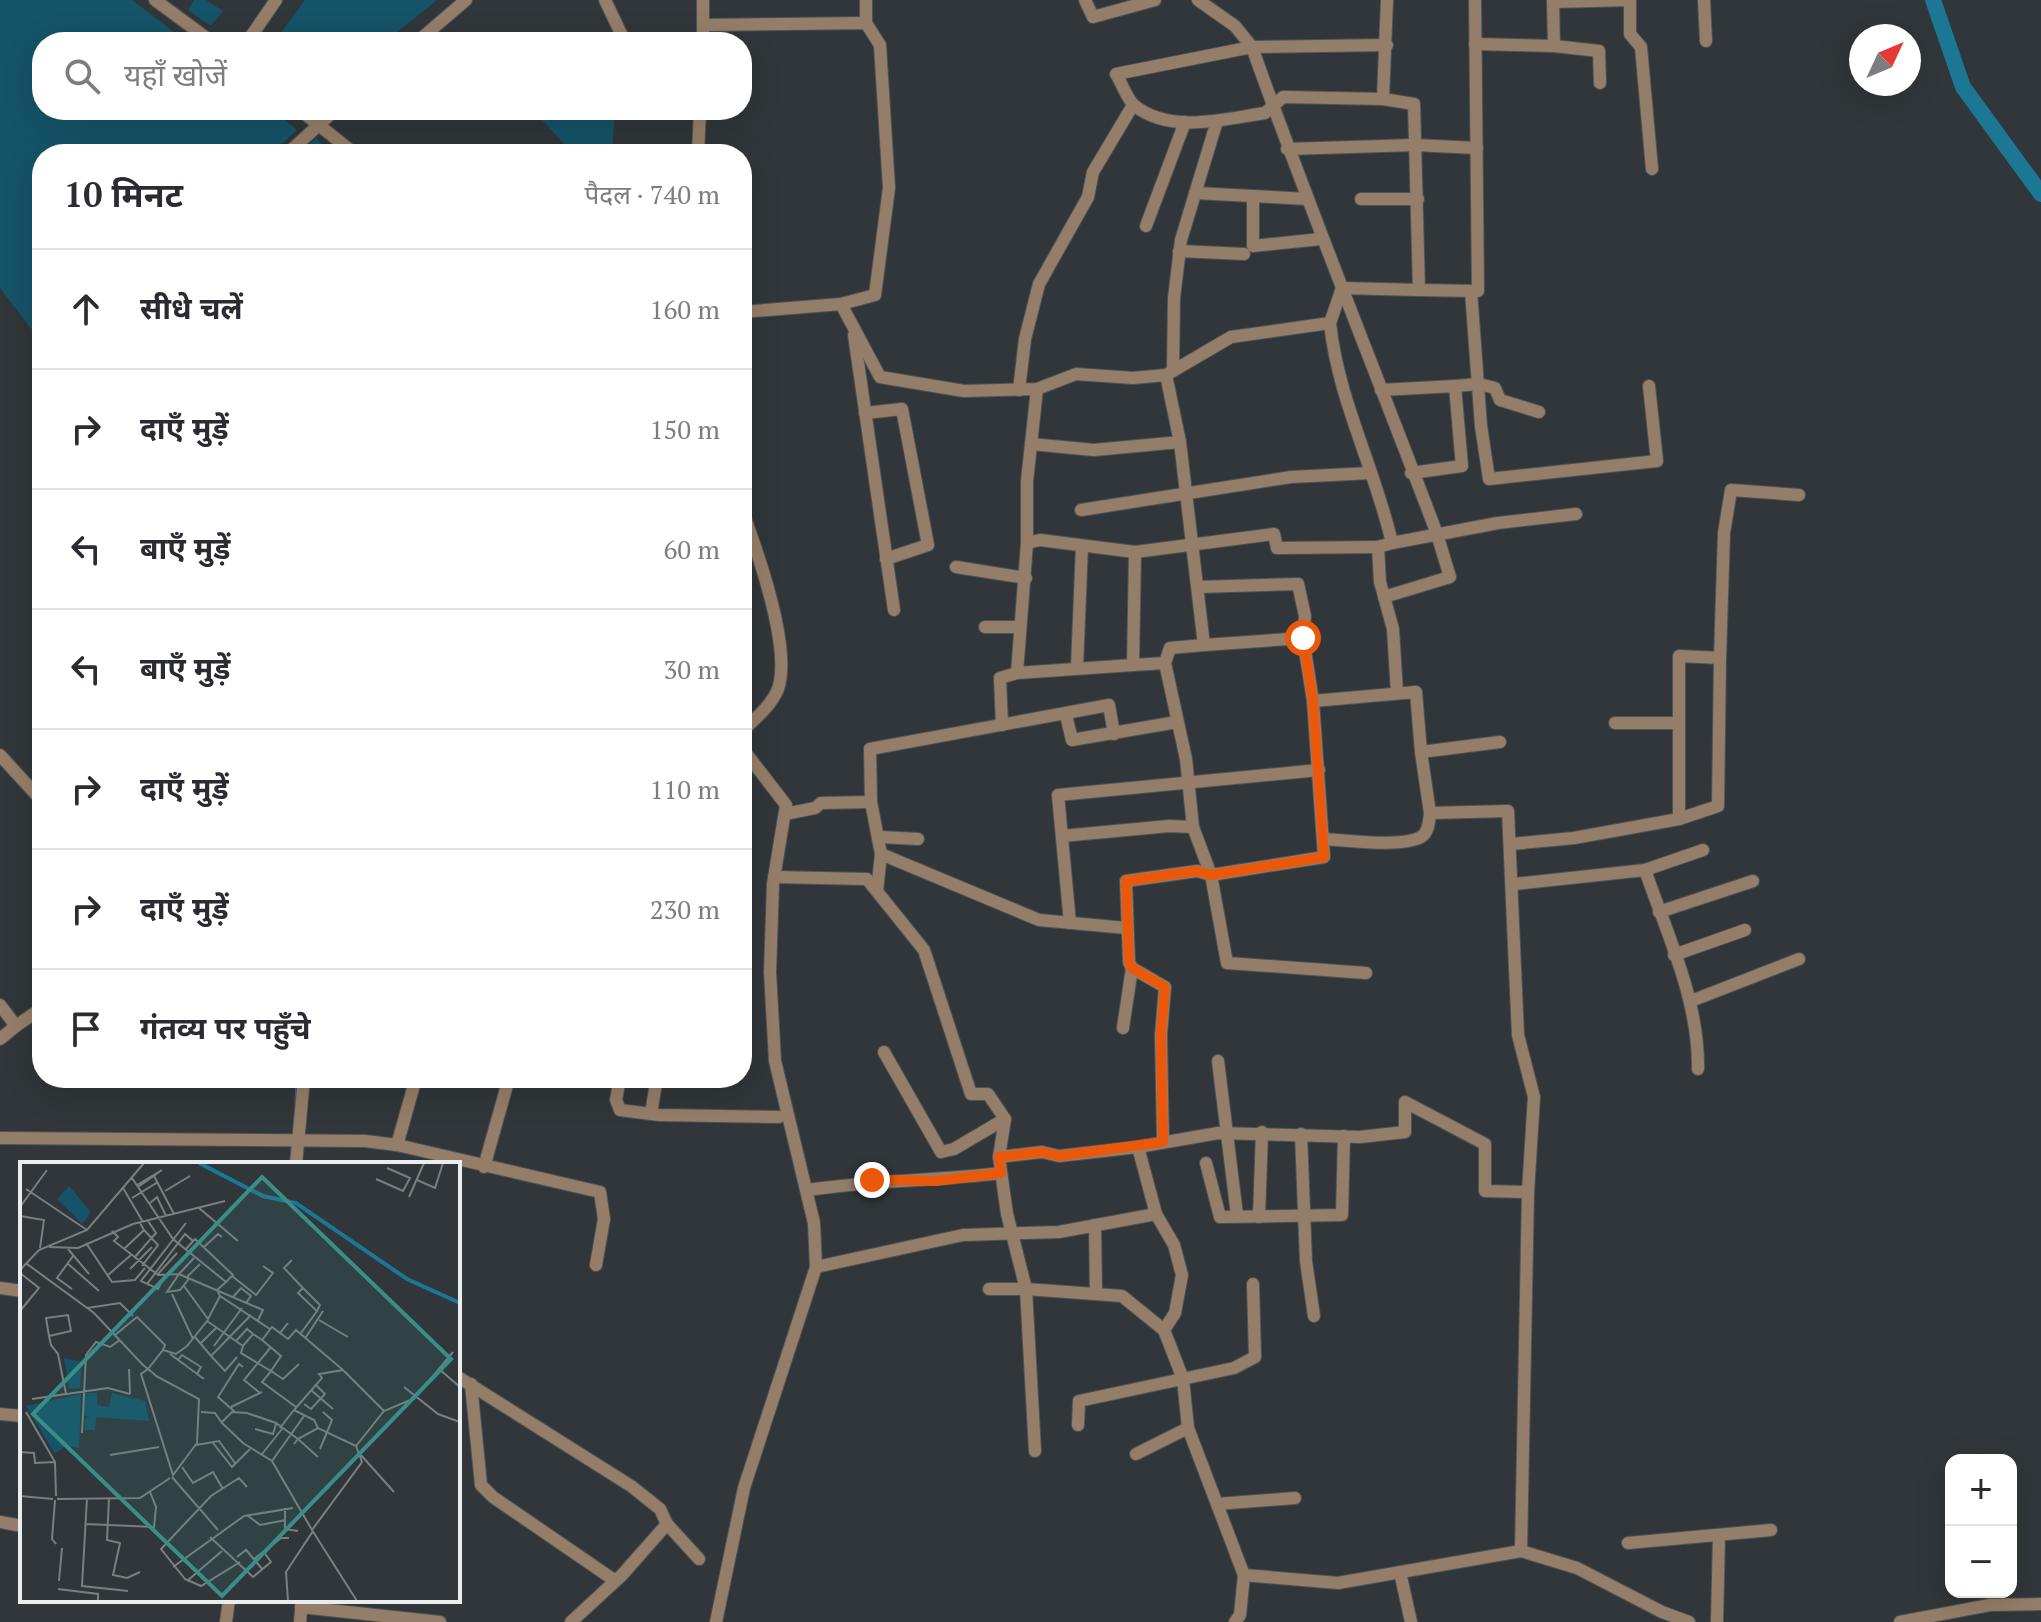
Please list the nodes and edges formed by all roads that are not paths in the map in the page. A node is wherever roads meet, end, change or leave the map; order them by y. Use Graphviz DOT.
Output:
graph roads {
  1 [pos="155,0"];
  2 [pos="276,0"];
  3 [pos="466,0"];
  4 [pos="605,0"];
  5 [pos="703,0"];
  6 [pos="866,0"];
  7 [pos="1085,0"];
  8 [pos="1155,0"];
  9 [pos="1198,0"];
  10 [pos="1387,0"];
  11 [pos="1475,0"];
  12 [pos="1704,0"];
  13 [pos="1553,1"];
  14 [pos="866,23"];
  15 [pos="703,25"];
  16 [pos="198,32"];
  17 [pos="254,32"];
  18 [pos="429,32"];
  19 [pos="620,32"];
  20 [pos="703,32"];
  21 [pos="1706,41"];
  22 [pos="1475,44"];
  23 [pos="1387,45"];
  24 [pos="1554,46"];
  25 [pos="1252,47"];
  26 [pos="1600,83"];
  27 [pos="1383,99"];
  28 [pos="1133,105"];
  29 [pos="1272,105"];
  30 [pos="312,120"];
  31 [pos="325,120"];
  32 [pos="700,120"];
  33 [pos="1217,121"];
  34 [pos="1185,122"];
  35 [pos="319,126"];
  36 [pos="298,144"];
  37 [pos="342,144"];
  38 [pos="698,144"];
  39 [pos="1415,145"];
  40 [pos="1477,148"];
  41 [pos="1287,149"];
  42 [pos="1652,169"];
  43 [pos="1195,193"];
  44 [pos="1253,198"];
  45 [pos="1308,199"];
  46 [pos="1361,199"];
  47 [pos="1418,199"];
  48 [pos="1146,226"];
  49 [pos="1321,239"];
  50 [pos="1179,251"];
  51 [pos="1244,254"];
  52 [pos="1342,288"];
  53 [pos="1419,290"];
  54 [pos="1471,291"];
  55 [pos="841,304"];
  56 [pos="752,311"];
  57 [pos="1330,323"];
  58 [pos="852,324"];
  59 [pos="1170,373"];
  60 [pos="1479,384"];
  61 [pos="1455,386"];
  62 [pos="1649,386"];
  63 [pos="1037,389"];
  64 [pos="1019,390"];
  65 [pos="1381,390"];
  66 [pos="1539,412"];
  67 [pos="865,413"];
  68 [pos="1180,442"];
  69 [pos="1031,444"];
  70 [pos="1371,473"];
  71 [pos="1411,473"];
  72 [pos="1799,495"];
  73 [pos="1186,496"];
  74 [pos="1081,510"];
  75 [pos="1576,514"];
  76 [pos="1437,534"];
  77 [pos="752,540"];
  78 [pos="1027,543"];
  79 [pos="1392,543"];
  80 [pos="1082,546"];
  81 [pos="1193,546"];
  82 [pos="1378,547"];
  83 [pos="1135,552"];
  84 [pos="886,559"];
  85 [pos="956,567"];
  86 [pos="1026,578"];
  87 [pos="1198,587"];
  88 [pos="1384,597"];
  89 [pos="894,610"];
  90 [pos="985,627"];
  91 [pos="1019,627"];
  92 [pos="1303,638"];
  93 [pos="1204,645"];
  94 [pos="1720,658"];
  95 [pos="1165,663"];
  96 [pos="1133,665"];
  97 [pos="1077,667"];
  98 [pos="1017,673"];
  99 [pos="1397,693"];
  100 [pos="1313,701"];
  101 [pos="1066,715"];
  102 [pos="752,720"];
  103 [pos="1177,722"];
  104 [pos="1615,723"];
  105 [pos="1677,723"];
  106 [pos="1002,725"];
  107 [pos="1114,734"];
  108 [pos="1500,742"];
  109 [pos="1421,752"];
  110 [pos="0,755"];
  111 [pos="752,761"];
  112 [pos="1319,770"];
  113 [pos="1189,784"];
  114 [pos="32,790"];
  115 [pos="871,802"];
  116 [pos="1430,813"];
  117 [pos="785,814"];
  118 [pos="1679,819"];
  119 [pos="1193,827"];
  120 [pos="1062,836"];
  121 [pos="880,837"];
  122 [pos="918,839"];
  123 [pos="1323,839"];
  124 [pos="1512,844"];
  125 [pos="1703,850"];
  126 [pos="881,854"];
  127 [pos="1645,870"];
  128 [pos="1211,875"];
  129 [pos="774,877"];
  130 [pos="1753,881"];
  131 [pos="1514,884"];
  132 [pos="877,891"];
  133 [pos="1659,912"];
  134 [pos="1070,923"];
  135 [pos="1126,928"];
  136 [pos="1745,930"];
  137 [pos="1674,955"];
  138 [pos="1799,959"];
  139 [pos="1132,968"];
  140 [pos="1366,973"];
  141 [pos="1691,1001"];
  142 [pos="0,1005"];
  143 [pos="32,1015"];
  144 [pos="16,1026"];
  145 [pos="1123,1028"];
  146 [pos="0,1039"];
  147 [pos="884,1052"];
  148 [pos="1218,1061"];
  149 [pos="1698,1069"];
  150 [pos="303,1088"];
  151 [pos="413,1088"];
  152 [pos="506,1088"];
  153 [pos="618,1088"];
  154 [pos="655,1088"];
  155 [pos="651,1113"];
  156 [pos="779,1117"];
  157 [pos="1005,1119"];
  158 [pos="1262,1132"];
  159 [pos="1227,1133"];
  160 [pos="1301,1134"];
  161 [pos="1344,1136"];
  162 [pos="0,1138"];
  163 [pos="299,1142"];
  164 [pos="1163,1142"];
  165 [pos="397,1145"];
  166 [pos="1138,1147"];
  167 [pos="999,1157"];
  168 [pos="296,1162"];
  169 [pos="1206,1163"];
  170 [pos="484,1167"];
  171 [pos="1001,1173"];
  172 [pos="807,1190"];
  173 [pos="1528,1192"];
  174 [pos="1156,1214"];
  175 [pos="1237,1215"];
  176 [pos="1306,1216"];
  177 [pos="1259,1217"];
  178 [pos="1095,1225"];
  179 [pos="1012,1233"];
  180 [pos="596,1265"];
  181 [pos="816,1267"];
  182 [pos="1253,1284"];
  183 [pos="0,1288"];
  184 [pos="989,1289"];
  185 [pos="1026,1289"];
  186 [pos="20,1291"];
  187 [pos="1096,1293"];
  188 [pos="1314,1316"];
  189 [pos="1164,1330"];
  190 [pos="460,1378"];
  191 [pos="1183,1379"];
  192 [pos="471,1384"];
  193 [pos="0,1414"];
  194 [pos="20,1416"];
  195 [pos="1078,1425"];
  196 [pos="1188,1428"];
  197 [pos="1035,1451"];
  198 [pos="1136,1454"];
  199 [pos="1295,1498"];
  200 [pos="1217,1504"];
  201 [pos="0,1522"];
  202 [pos="667,1524"];
  203 [pos="20,1526"];
  204 [pos="1771,1530"];
  205 [pos="1719,1535"];
  206 [pos="1628,1543"];
  207 [pos="1521,1551"];
  208 [pos="699,1559"];
  209 [pos="1400,1572"];
  210 [pos="1244,1575"];
  211 [pos="614,1580"];
  212 [pos="229,1602"];
  213 [pos="302,1604"];
  214 [pos="2041,1604"];
  215 [pos="378,1618"];
  216 [pos="1943,1618"];
  217 [pos="226,1622"];
  218 [pos="300,1622"];
  219 [pos="440,1622"];
  220 [pos="571,1622"];
  221 [pos="716,1622"];
  222 [pos="1235,1622"];
  223 [pos="1411,1622"];
  224 [pos="1689,1622"];
  225 [pos="1717,1622"];
  226 [pos="1900,1622"];
  1 -- 16 [label="street"];
  2 -- 17 [label="street"];
  3 -- 18 [label="street"];
  4 -- 19 [label="street"];
  5 -- 15 [label="street"];
  6 -- 14 [label="street"];
  7 -- 8 [label="street"];
  9 -- 25 [label="street"];
  10 -- 23 [label="street"];
  11 -- 22 [label="street"];
  12 -- 21 [label="street"];
  13 -- 24 [label="street"];
  13 -- 42 [label="street"];
  14 -- 15 [label="street"];
  14 -- 55 [label="street"];
  15 -- 20 [label="street"];
  22 -- 24 [label="street"];
  22 -- 40 [label="street"];
  23 -- 25 [label="street"];
  23 -- 27 [label="street"];
  24 -- 26 [label="street"];
  25 -- 28 [label="street"];
  25 -- 29 [label="street"];
  27 -- 29 [label="street"];
  27 -- 39 [label="street"];
  28 -- 34 [label="street"];
  28 -- 64 [label="street"];
  29 -- 33 [label="street"];
  29 -- 41 [label="street"];
  30 -- 35 [label="street"];
  31 -- 35 [label="street"];
  32 -- 38 [label="street"];
  33 -- 34 [label="street"];
  33 -- 43 [label="street"];
  34 -- 48 [label="street"];
  35 -- 36 [label="street"];
  35 -- 37 [label="street"];
  39 -- 40 [label="street"];
  39 -- 41 [label="street"];
  39 -- 47 [label="street"];
  40 -- 54 [label="street"];
  41 -- 45 [label="street"];
  43 -- 44 [label="street"];
  43 -- 50 [label="street"];
  44 -- 45 [label="street"];
  44 -- 49 [label="street"];
  45 -- 49 [label="street"];
  46 -- 47 [label="street"];
  47 -- 53 [label="street"];
  49 -- 52 [label="street"];
  50 -- 51 [label="street"];
  50 -- 59 [label="street"];
  52 -- 53 [label="street"];
  52 -- 57 [label="street"];
  52 -- 65 [label="street"];
  53 -- 54 [label="street"];
  54 -- 60 [label="street"];
  55 -- 56 [label="street"];
  55 -- 58 [label="street"];
  57 -- 59 [label="street"];
  57 -- 70 [label="street"];
  58 -- 64 [label="street"];
  58 -- 67 [label="street"];
  59 -- 63 [label="street"];
  59 -- 68 [label="street"];
  60 -- 61 [label="street"];
  60 -- 62 [label="street"];
  60 -- 66 [label="street"];
  61 -- 65 [label="street"];
  61 -- 71 [label="street"];
  63 -- 64 [label="street"];
  63 -- 69 [label="street"];
  65 -- 71 [label="street"];
  67 -- 84 [label="street"];
  67 -- 84 [label="street"];
  68 -- 69 [label="street"];
  68 -- 73 [label="street"];
  69 -- 78 [label="street"];
  70 -- 73 [label="street"];
  70 -- 79 [label="street"];
  71 -- 76 [label="street"];
  72 -- 94 [label="street"];
  73 -- 74 [label="street"];
  73 -- 81 [label="street"];
  75 -- 76 [label="street"];
  76 -- 79 [label="street"];
  76 -- 88 [label="street"];
  77 -- 102 [label="street"];
  78 -- 80 [label="street"];
  78 -- 86 [label="street"];
  79 -- 82 [label="street"];
  80 -- 83 [label="street"];
  80 -- 97 [label="street"];
  81 -- 82 [label="street"];
  81 -- 83 [label="street"];
  81 -- 87 [label="street"];
  82 -- 88 [label="street"];
  83 -- 96 [label="street"];
  84 -- 89 [label="street"];
  85 -- 86 [label="street"];
  86 -- 91 [label="street"];
  87 -- 92 [label="street"];
  87 -- 93 [label="street"];
  88 -- 99 [label="street"];
  90 -- 91 [label="street"];
  91 -- 98 [label="street"];
  92 -- 93 [label="street"];
  92 -- 100 [label="street"];
  93 -- 95 [label="street"];
  94 -- 105 [label="street"];
  94 -- 118 [label="street"];
  95 -- 96 [label="street"];
  95 -- 103 [label="street"];
  96 -- 97 [label="street"];
  97 -- 98 [label="street"];
  98 -- 106 [label="street"];
  99 -- 100 [label="street"];
  99 -- 109 [label="street"];
  100 -- 112 [label="street"];
  101 -- 106 [label="street"];
  101 -- 107 [label="street"];
  101 -- 107 [label="street"];
  103 -- 107 [label="street"];
  103 -- 113 [label="street"];
  104 -- 105 [label="street"];
  105 -- 118 [label="street"];
  106 -- 115 [label="street"];
  108 -- 109 [label="street"];
  109 -- 116 [label="street"];
  110 -- 114 [label="street"];
  111 -- 117 [label="street"];
  112 -- 113 [label="street"];
  112 -- 123 [label="street"];
  113 -- 119 [label="street"];
  113 -- 120 [label="street"];
  115 -- 117 [label="street"];
  115 -- 121 [label="street"];
  116 -- 123 [label="street"];
  116 -- 124 [label="street"];
  117 -- 129 [label="street"];
  118 -- 124 [label="street"];
  119 -- 120 [label="street"];
  119 -- 128 [label="street"];
  120 -- 134 [label="street"];
  121 -- 122 [label="street"];
  121 -- 126 [label="street"];
  123 -- 128 [label="street"];
  124 -- 131 [label="street"];
  125 -- 127 [label="street"];
  126 -- 132 [label="street"];
  126 -- 134 [label="street"];
  127 -- 131 [label="street"];
  127 -- 133 [label="street"];
  128 -- 135 [label="street"];
  128 -- 140 [label="street"];
  129 -- 132 [label="street"];
  129 -- 172 [label="street"];
  130 -- 133 [label="street"];
  131 -- 173 [label="street"];
  132 -- 157 [label="street"];
  133 -- 137 [label="street"];
  134 -- 135 [label="street"];
  135 -- 139 [label="street"];
  136 -- 137 [label="street"];
  137 -- 141 [label="street"];
  138 -- 141 [label="street"];
  139 -- 145 [label="street"];
  139 -- 164 [label="street"];
  141 -- 149 [label="street"];
  142 -- 144 [label="street"];
  143 -- 144 [label="street"];
  144 -- 146 [label="street"];
  147 -- 157 [label="street"];
  148 -- 159 [label="street"];
  150 -- 163 [label="street"];
  151 -- 165 [label="street"];
  152 -- 170 [label="street"];
  153 -- 155 [label="street"];
  154 -- 155 [label="street"];
  155 -- 156 [label="street"];
  157 -- 167 [label="street"];
  158 -- 159 [label="street"];
  158 -- 160 [label="street"];
  158 -- 177 [label="street"];
  159 -- 164 [label="street"];
  159 -- 175 [label="street"];
  160 -- 161 [label="street"];
  160 -- 176 [label="street"];
  161 -- 173 [label="street"];
  161 -- 176 [label="street"];
  162 -- 163 [label="street"];
  163 -- 165 [label="street"];
  163 -- 168 [label="street"];
  164 -- 166 [label="street"];
  165 -- 170 [label="street"];
  166 -- 167 [label="street"];
  166 -- 174 [label="street"];
  167 -- 171 [label="street"];
  169 -- 175 [label="street"];
  170 -- 180 [label="street"];
  171 -- 172 [label="street"];
  171 -- 179 [label="street"];
  172 -- 181 [label="street"];
  173 -- 207 [label="street"];
  174 -- 178 [label="street"];
  174 -- 189 [label="street"];
  175 -- 177 [label="street"];
  176 -- 177 [label="street"];
  176 -- 188 [label="street"];
  178 -- 179 [label="street"];
  178 -- 187 [label="street"];
  179 -- 181 [label="street"];
  179 -- 185 [label="street"];
  181 -- 221 [label="street"];
  182 -- 191 [label="street"];
  183 -- 186 [label="street"];
  184 -- 185 [label="street"];
  185 -- 187 [label="street"];
  185 -- 197 [label="street"];
  187 -- 189 [label="street"];
  189 -- 191 [label="street"];
  190 -- 192 [label="street"];
  191 -- 195 [label="street"];
  191 -- 196 [label="street"];
  192 -- 202 [label="street"];
  192 -- 211 [label="street"];
  193 -- 194 [label="street"];
  196 -- 198 [label="street"];
  196 -- 200 [label="street"];
  199 -- 200 [label="street"];
  200 -- 210 [label="street"];
  201 -- 203 [label="street"];
  202 -- 208 [label="street"];
  202 -- 211 [label="street"];
  204 -- 205 [label="street"];
  205 -- 206 [label="street"];
  205 -- 225 [label="street"];
  207 -- 209 [label="street"];
  207 -- 224 [label="street"];
  209 -- 210 [label="street"];
  209 -- 223 [label="street"];
  210 -- 222 [label="street"];
  211 -- 220 [label="street"];
  212 -- 217 [label="street"];
  213 -- 215 [label="street"];
  213 -- 218 [label="street"];
  214 -- 216 [label="street"];
  215 -- 219 [label="street"];
  216 -- 226 [label="street"];
}
